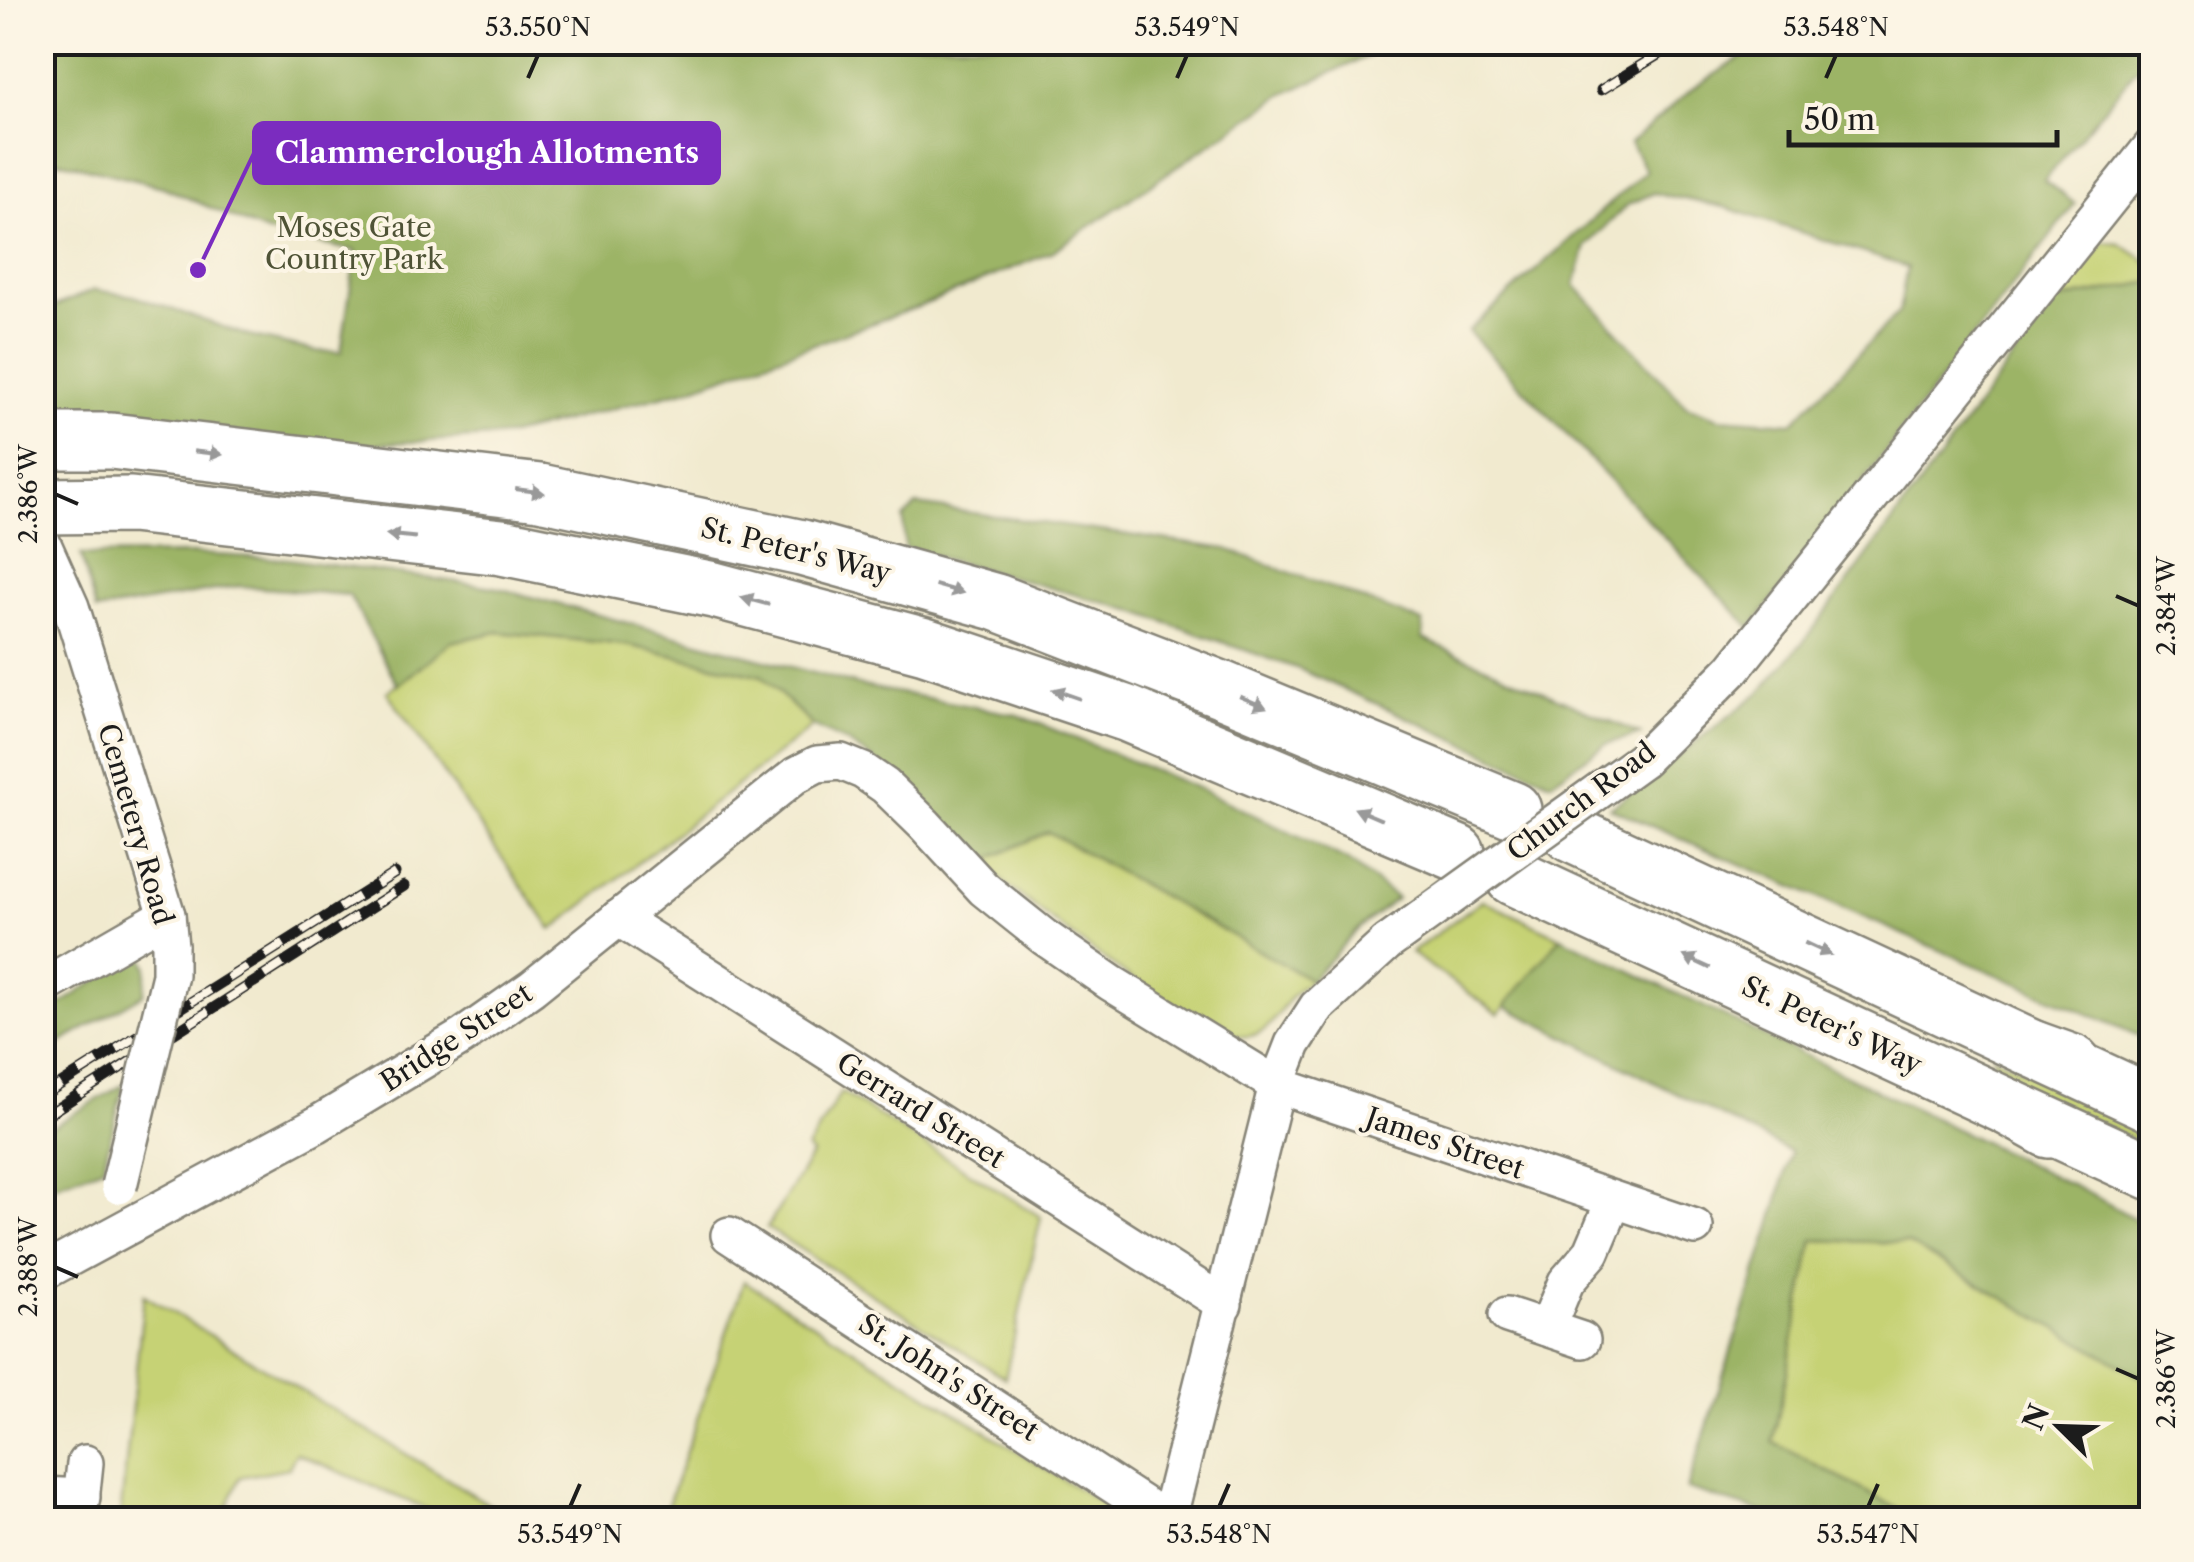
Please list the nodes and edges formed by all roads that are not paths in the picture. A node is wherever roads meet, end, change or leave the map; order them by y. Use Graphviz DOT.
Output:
graph roads {
  1 [pos="2152,146"];
  2 [pos="42,441"];
  3 [pos="42,506"];
  4 [pos="42,542"];
  5 [pos="57,613"];
  6 [pos="841,762"];
  7 [pos="1513,810"];
  8 [pos="1571,834"];
  9 [pos="1458,852"];
  10 [pos="1514,877"];
  11 [pos="618,918"];
  12 [pos="169,930"];
  13 [pos="42,987"];
  14 [pos="2031,1048"];
  15 [pos="1277,1086"];
  16 [pos="2152,1090"];
  17 [pos="2152,1104"];
  18 [pos="2008,1106"];
  19 [pos="2152,1173"];
  20 [pos="2152,1187"];
  21 [pos="1614,1200"];
  22 [pos="1695,1227"];
  23 [pos="117,1231"];
  24 [pos="729,1236"];
  25 [pos="42,1273"];
  26 [pos="1224,1304"];
  27 [pos="1506,1315"];
  28 [pos="1547,1328"];
  29 [pos="1582,1340"];
  30 [pos="82,1493"];
  31 [pos="42,1494"];
  32 [pos="1168,1520"];
  1 -- 15 [label="street, Church Road, bridge"];
  2 -- 7 [label="highway, St. Peter's Way, one-way"];
  9 -- 3 [label="highway, one-way"];
  4 -- 5 [label="street, Cemetery Road"];
  5 -- 12 [label="street, Cemetery Road"];
  6 -- 11 [label="street, Bridge Street"];
  6 -- 15 [label="street, James Street"];
  8 -- 14 [label="highway, one-way"];
  18 -- 10 [label="highway, St. Peter's Way, one-way"];
  11 -- 23 [label="street, Bridge Street"];
  11 -- 26 [label="street, Gerrard Street"];
  12 -- 13 [label="street"];
  12 -- 23 [label="street, Cemetery Road, bridge"];
  14 -- 16 [label="highway"];
  14 -- 17 [label="highway"];
  15 -- 21 [label="street, James Street"];
  15 -- 26 [label="street, Church Road"];
  18 -- 19 [label="highway, St. Peter's Way"];
  18 -- 20 [label="highway"];
  21 -- 22 [label="street, James Street"];
  21 -- 28 [label="street"];
  23 -- 25 [label="street, Bridge Street"];
  24 -- 32 [label="street, St. John's Street"];
  26 -- 32 [label="street, Church Road"];
  27 -- 28 [label="street"];
  28 -- 29 [label="street"];
  30 -- 31 [label="street"];
}
